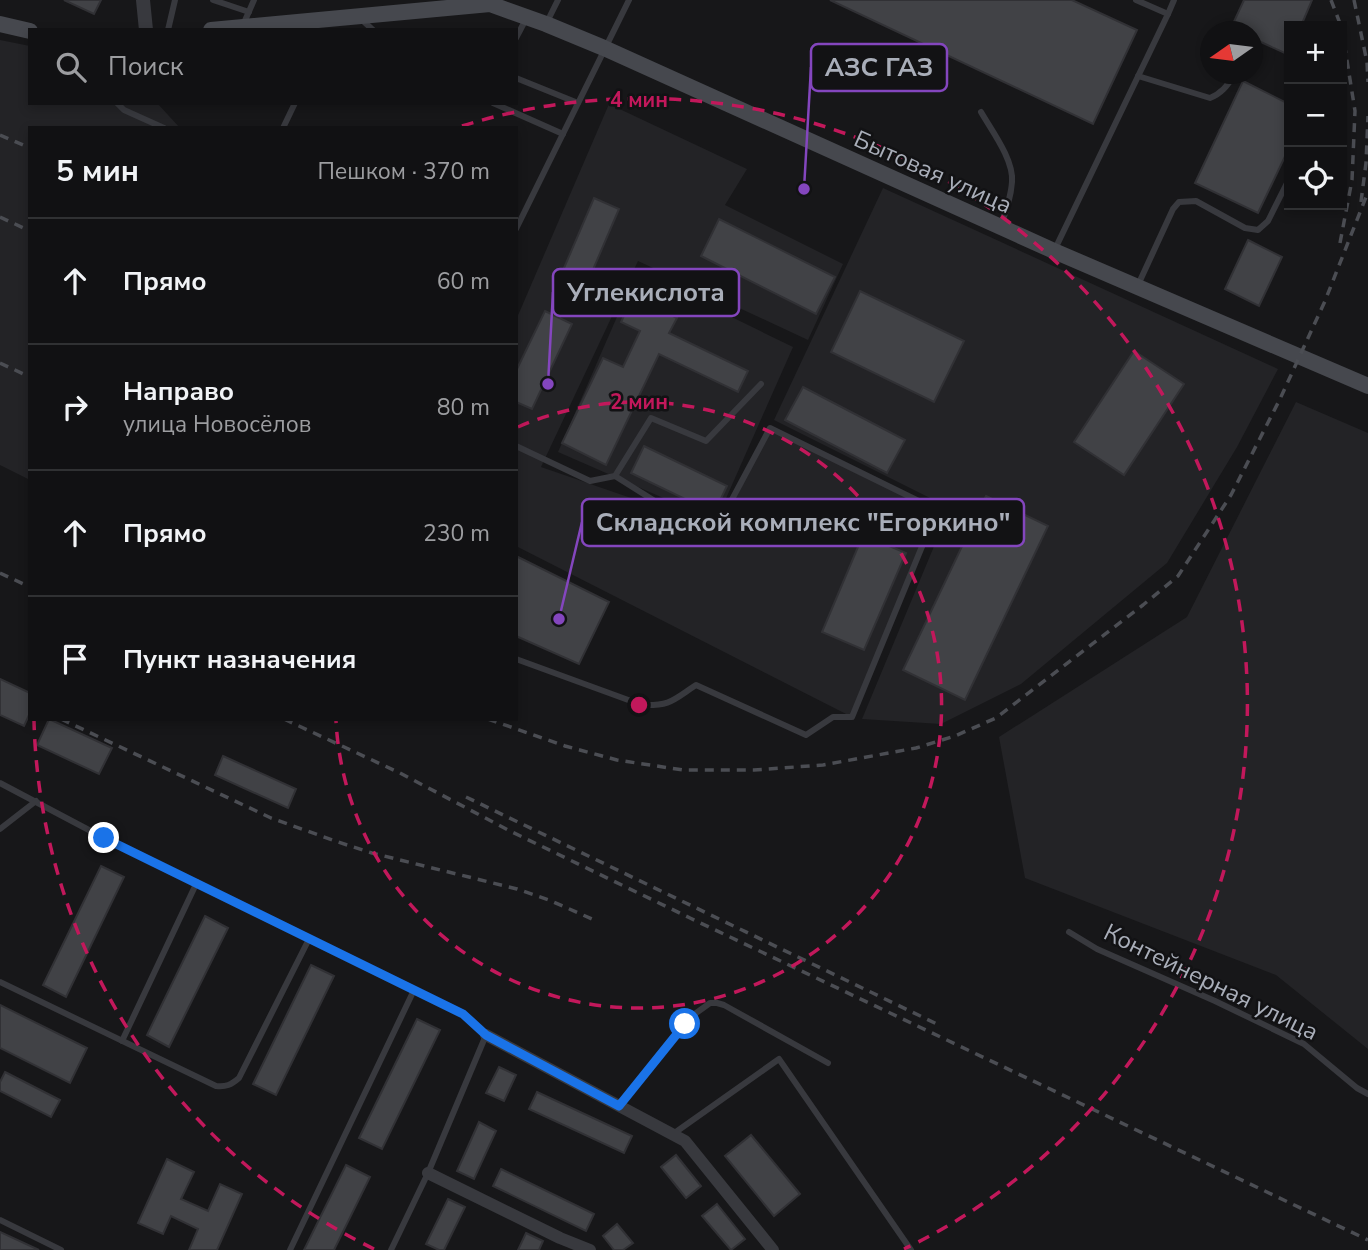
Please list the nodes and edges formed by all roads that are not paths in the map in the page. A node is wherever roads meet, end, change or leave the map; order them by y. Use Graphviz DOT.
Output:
graph roads {
  1 [pos="143,0"];
  2 [pos="175,0"];
  3 [pos="213,0"];
  4 [pos="254,0"];
  5 [pos="558,0"];
  6 [pos="629,0"];
  7 [pos="1136,0"];
  8 [pos="1174,0"];
  9 [pos="485,2"];
  10 [pos="1168,15"];
  11 [pos="358,17"];
  12 [pos="527,17"];
  13 [pos="245,20"];
  14 [pos="0,24"];
  15 [pos="335,24"];
  16 [pos="546,24"];
  17 [pos="146,28"];
  18 [pos="168,28"];
  19 [pos="218,28"];
  20 [pos="371,28"];
  21 [pos="28,31"];
  22 [pos="518,34"];
  23 [pos="604,48"];
  24 [pos="1138,76"];
  25 [pos="518,79"];
  26 [pos="1228,84"];
  27 [pos="578,103"];
  28 [pos="119,105"];
  29 [pos="294,105"];
  30 [pos="498,105"];
  31 [pos="981,112"];
  32 [pos="160,126"];
  33 [pos="284,126"];
  34 [pos="563,134"];
  35 [pos="1284,189"];
  36 [pos="518,225"];
  37 [pos="1001,227"];
  38 [pos="1054,251"];
  39 [pos="1137,286"];
  40 [pos="761,384"];
  41 [pos="1368,386"];
  42 [pos="518,447"];
  43 [pos="615,476"];
  44 [pos="518,661"];
  45 [pos="0,783"];
  46 [pos="36,801"];
  47 [pos="0,828"];
  48 [pos="197,883"];
  49 [pos="1069,932"];
  50 [pos="309,939"];
  51 [pos="0,982"];
  52 [pos="414,990"];
  53 [pos="486,1035"];
  54 [pos="122,1041"];
  55 [pos="828,1063"];
  56 [pos="1368,1094"];
  57 [pos="619,1106"];
  58 [pos="673,1135"];
  59 [pos="428,1173"];
  60 [pos="0,1220"];
  61 [pos="557,1244"];
  62 [pos="61,1250"];
  63 [pos="290,1250"];
  64 [pos="390,1250"];
  65 [pos="590,1250"];
  66 [pos="773,1250"];
  67 [pos="911,1250"];
  1 -- 17 [label="street"];
  2 -- 18 [label="lane"];
  3 -- 13 [label="lane"];
  4 -- 13 [label="lane"];
  5 -- 16 [label="lane"];
  6 -- 23 [label="lane"];
  7 -- 10 [label="lane"];
  8 -- 10 [label="lane"];
  9 -- 11 [label="main road"];
  9 -- 12 [label="main road, Бытовая улица"];
  10 -- 24 [label="lane"];
  11 -- 15 [label="main road"];
  11 -- 20 [label="lane"];
  12 -- 16 [label="main road, Бытовая улица"];
  12 -- 22 [label="lane"];
  13 -- 15 [label="main road"];
  13 -- 19 [label="main road"];
  14 -- 21 [label="main road"];
  16 -- 23 [label="main road, Бытовая улица"];
  23 -- 27 [label="lane"];
  23 -- 37 [label="main road, Бытовая улица"];
  24 -- 26 [label="lane"];
  24 -- 38 [label="lane"];
  25 -- 27 [label="lane"];
  27 -- 34 [label="lane"];
  28 -- 32 [label="lane"];
  29 -- 33 [label="lane"];
  30 -- 34 [label="lane"];
  31 -- 37 [label="lane"];
  34 -- 36 [label="lane"];
  35 -- 39 [label="lane"];
  37 -- 38 [label="main road, Бытовая улица"];
  38 -- 39 [label="main road, Бытовая улица"];
  39 -- 41 [label="main road, Бытовая улица"];
  40 -- 43 [label="lane"];
  42 -- 43 [label="lane"];
  43 -- 44 [label="lane"];
  45 -- 46 [label="lane"];
  46 -- 47 [label="lane"];
  46 -- 48 [label="lane"];
  48 -- 50 [label="lane"];
  48 -- 54 [label="lane"];
  49 -- 56 [label="lane, Контейнерная улица"];
  50 -- 52 [label="lane"];
  50 -- 54 [label="lane"];
  51 -- 54 [label="lane"];
  52 -- 53 [label="lane"];
  52 -- 63 [label="lane"];
  53 -- 57 [label="street"];
  53 -- 59 [label="lane"];
  55 -- 57 [label="lane"];
  57 -- 58 [label="street"];
  58 -- 66 [label="street"];
  58 -- 67 [label="lane"];
  59 -- 61 [label="street"];
  59 -- 64 [label="lane"];
  60 -- 62 [label="lane"];
  61 -- 65 [label="street"];
}
